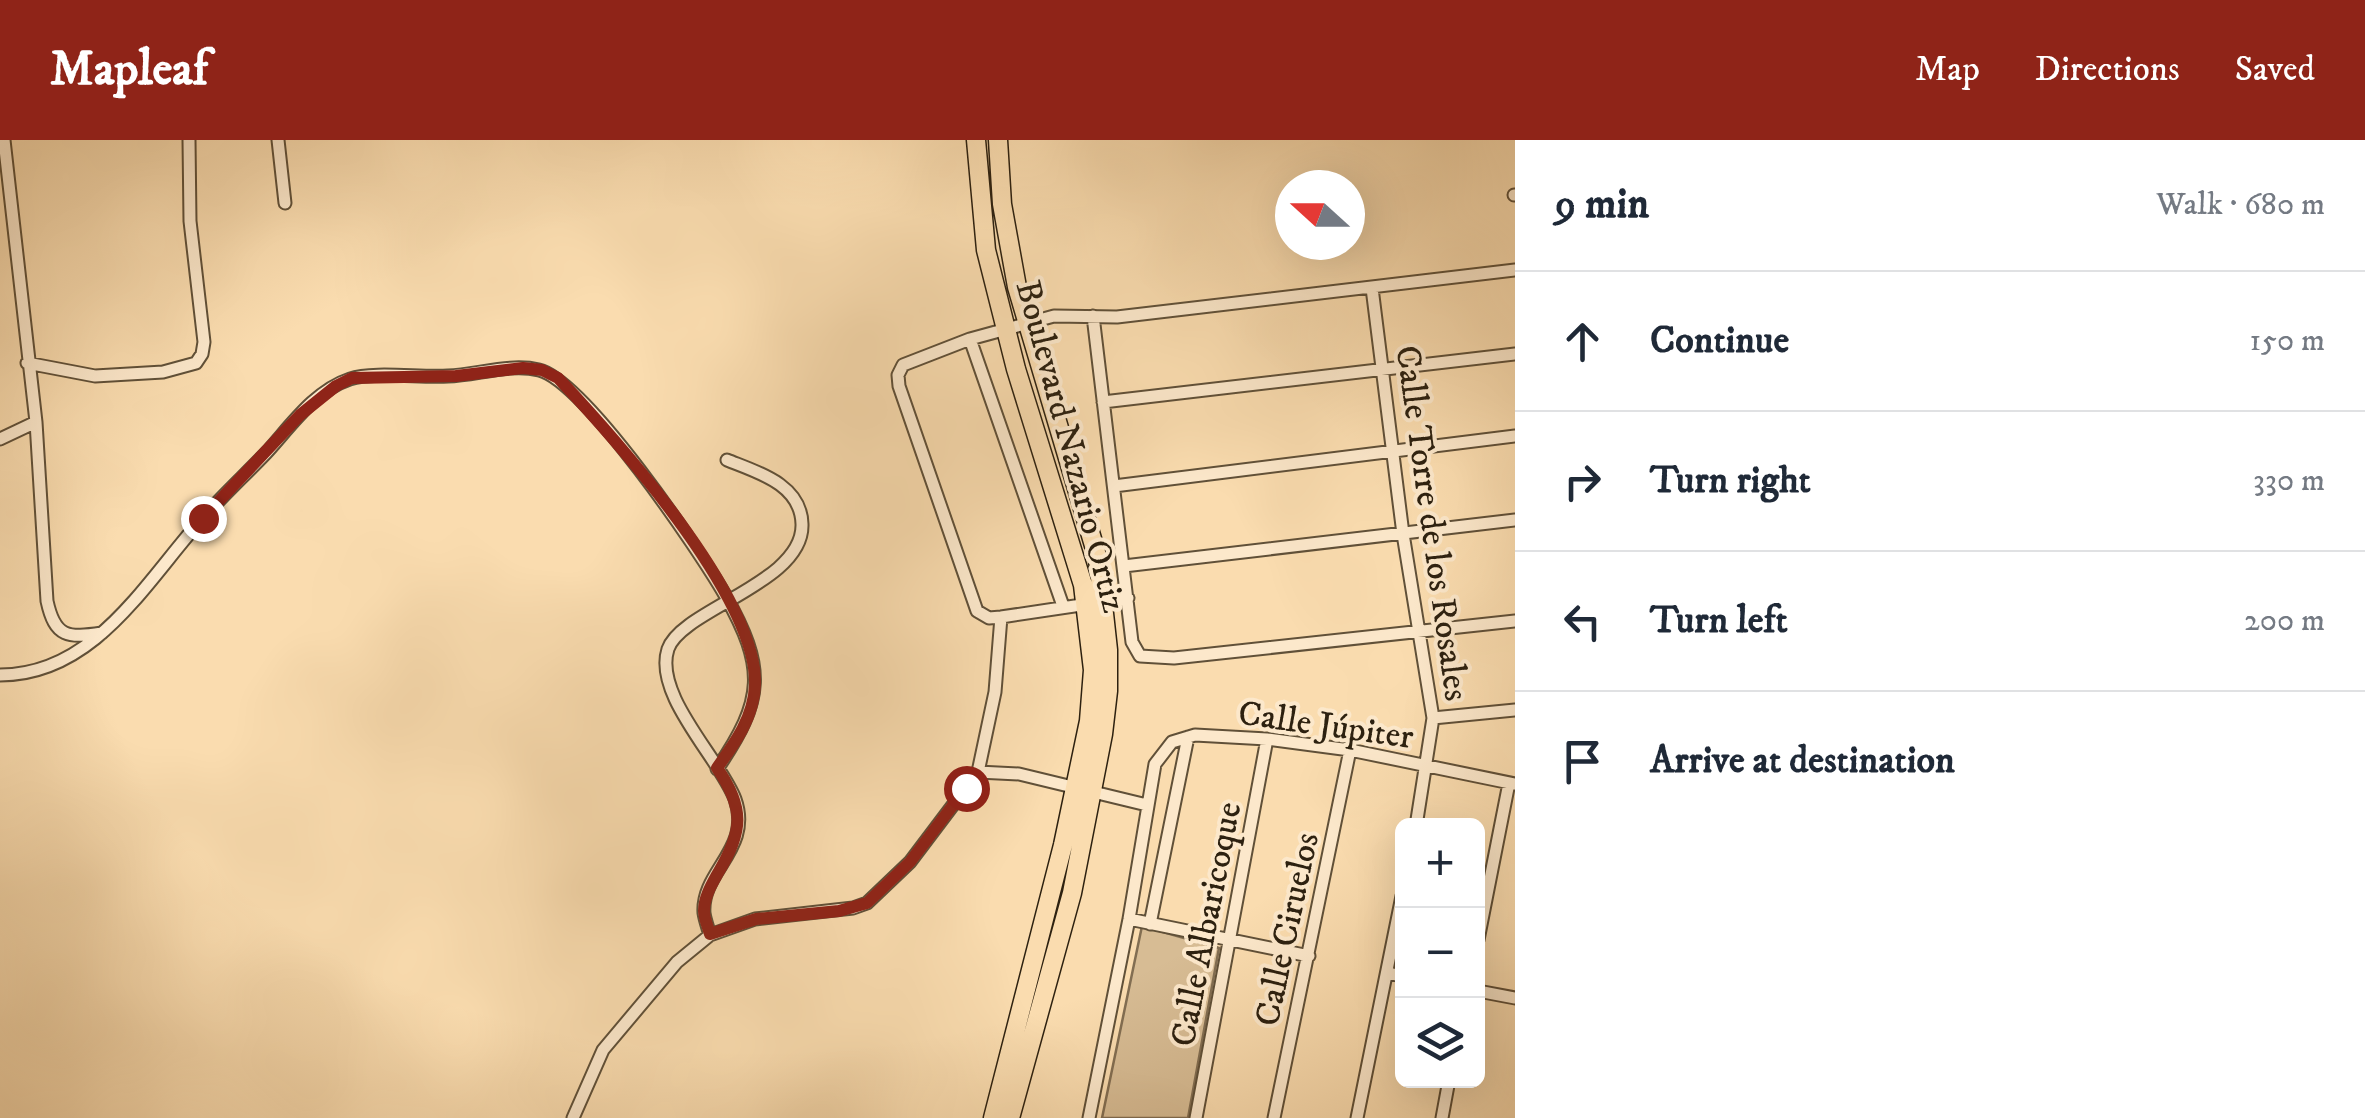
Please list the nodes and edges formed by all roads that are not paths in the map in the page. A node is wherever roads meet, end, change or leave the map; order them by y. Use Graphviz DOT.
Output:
graph roads {
  1 [pos="4,140"];
  2 [pos="189,140"];
  3 [pos="278,140"];
  4 [pos="976,140"];
  5 [pos="998,140"];
  6 [pos="284,203"];
  7 [pos="1515,270"];
  8 [pos="1372,288"];
  9 [pos="1094,316"];
  10 [pos="1026,324"];
  11 [pos="1005,329"];
  12 [pos="970,338"];
  13 [pos="1515,354"];
  14 [pos="27,363"];
  15 [pos="1384,369"];
  16 [pos="1103,402"];
  17 [pos="36,422"];
  18 [pos="1515,436"];
  19 [pos="0,439"];
  20 [pos="1392,450"];
  21 [pos="726,460"];
  22 [pos="1114,486"];
  23 [pos="1515,520"];
  24 [pos="1403,534"];
  25 [pos="1124,566"];
  26 [pos="1128,598"];
  27 [pos="1095,602"];
  28 [pos="729,603"];
  29 [pos="1063,606"];
  30 [pos="1002,618"];
  31 [pos="1515,621"];
  32 [pos="106,632"];
  33 [pos="1421,632"];
  34 [pos="0,675"];
  35 [pos="1515,710"];
  36 [pos="1433,718"];
  37 [pos="1188,737"];
  38 [pos="1268,740"];
  39 [pos="1350,750"];
  40 [pos="1428,766"];
  41 [pos="717,768"];
  42 [pos="978,772"];
  43 [pos="1512,784"];
  44 [pos="1084,791"];
  45 [pos="1147,805"];
  46 [pos="1418,818"];
  47 [pos="1400,908"];
  48 [pos="1485,908"];
  49 [pos="1129,919"];
  50 [pos="1150,924"];
  51 [pos="710,934"];
  52 [pos="1229,940"];
  53 [pos="1309,956"];
  54 [pos="1388,973"];
  55 [pos="1395,974"];
  56 [pos="1485,992"];
  57 [pos="1515,998"];
  58 [pos="1448,1088"];
  59 [pos="573,1118"];
  60 [pos="993,1118"];
  61 [pos="1010,1118"];
  62 [pos="1089,1118"];
  63 [pos="1196,1118"];
  64 [pos="1274,1118"];
  65 [pos="1358,1118"];
  66 [pos="1442,1118"];
  1 -- 14 [label="street"];
  2 -- 14 [label="street"];
  3 -- 6 [label="street"];
  4 -- 11 [label="main road, Boulevard Nazario Ortiz"];
  5 -- 10 [label="main road, Boulevard Nazario Ortiz"];
  7 -- 8 [label="street"];
  8 -- 9 [label="street"];
  8 -- 15 [label="street, Calle Torre de los Rosales"];
  9 -- 10 [label="street"];
  9 -- 16 [label="street"];
  10 -- 11 [label="street"];
  10 -- 27 [label="main road, Boulevard Nazario Ortiz"];
  11 -- 12 [label="street"];
  11 -- 27 [label="main road, Boulevard Nazario Ortiz"];
  12 -- 29 [label="street"];
  12 -- 30 [label="street"];
  13 -- 15 [label="street"];
  14 -- 17 [label="street"];
  15 -- 16 [label="street"];
  15 -- 20 [label="street, Calle Torre de los Rosales"];
  16 -- 22 [label="street"];
  17 -- 19 [label="street"];
  17 -- 32 [label="street"];
  18 -- 20 [label="street"];
  20 -- 22 [label="street"];
  20 -- 24 [label="street, Calle Torre de los Rosales"];
  21 -- 28 [label="street"];
  22 -- 25 [label="street"];
  23 -- 24 [label="street"];
  24 -- 25 [label="street"];
  24 -- 33 [label="street, Calle Torre de los Rosales"];
  25 -- 26 [label="street"];
  26 -- 27 [label="street"];
  26 -- 33 [label="street"];
  27 -- 29 [label="street"];
  27 -- 44 [label="main road, Boulevard Nazario Ortiz"];
  28 -- 32 [label="street"];
  28 -- 41 [label="street"];
  28 -- 41 [label="street"];
  29 -- 30 [label="street"];
  30 -- 42 [label="street"];
  31 -- 33 [label="street"];
  32 -- 34 [label="street"];
  33 -- 36 [label="street, Calle Torre de los Rosales"];
  35 -- 36 [label="street"];
  36 -- 40 [label="street, Calle Torre de los Rosales"];
  37 -- 38 [label="street, Calle Júpiter"];
  37 -- 45 [label="street"];
  37 -- 50 [label="street"];
  38 -- 39 [label="street, Calle Júpiter"];
  38 -- 52 [label="street, Calle Albaricoque"];
  39 -- 40 [label="street, Calle Júpiter"];
  39 -- 53 [label="street, Calle Ciruelos"];
  40 -- 43 [label="street, Calle Júpiter"];
  40 -- 46 [label="street, Calle Torre de los Rosales"];
  41 -- 51 [label="street"];
  42 -- 44 [label="street"];
  42 -- 51 [label="street"];
  43 -- 48 [label="street"];
  44 -- 45 [label="street"];
  44 -- 60 [label="main road, Boulevard Nazario Ortiz"];
  44 -- 61 [label="main road, Boulevard Nazario Ortiz"];
  45 -- 49 [label="street"];
  47 -- 54 [label="street"];
  49 -- 50 [label="street"];
  49 -- 62 [label="street"];
  50 -- 52 [label="street"];
  51 -- 59 [label="street"];
  52 -- 53 [label="street"];
  52 -- 63 [label="street, Calle Albaricoque"];
  53 -- 64 [label="street, Calle Ciruelos"];
  54 -- 55 [label="street"];
  54 -- 65 [label="street"];
  56 -- 57 [label="street"];
  58 -- 66 [label="street"];
}
